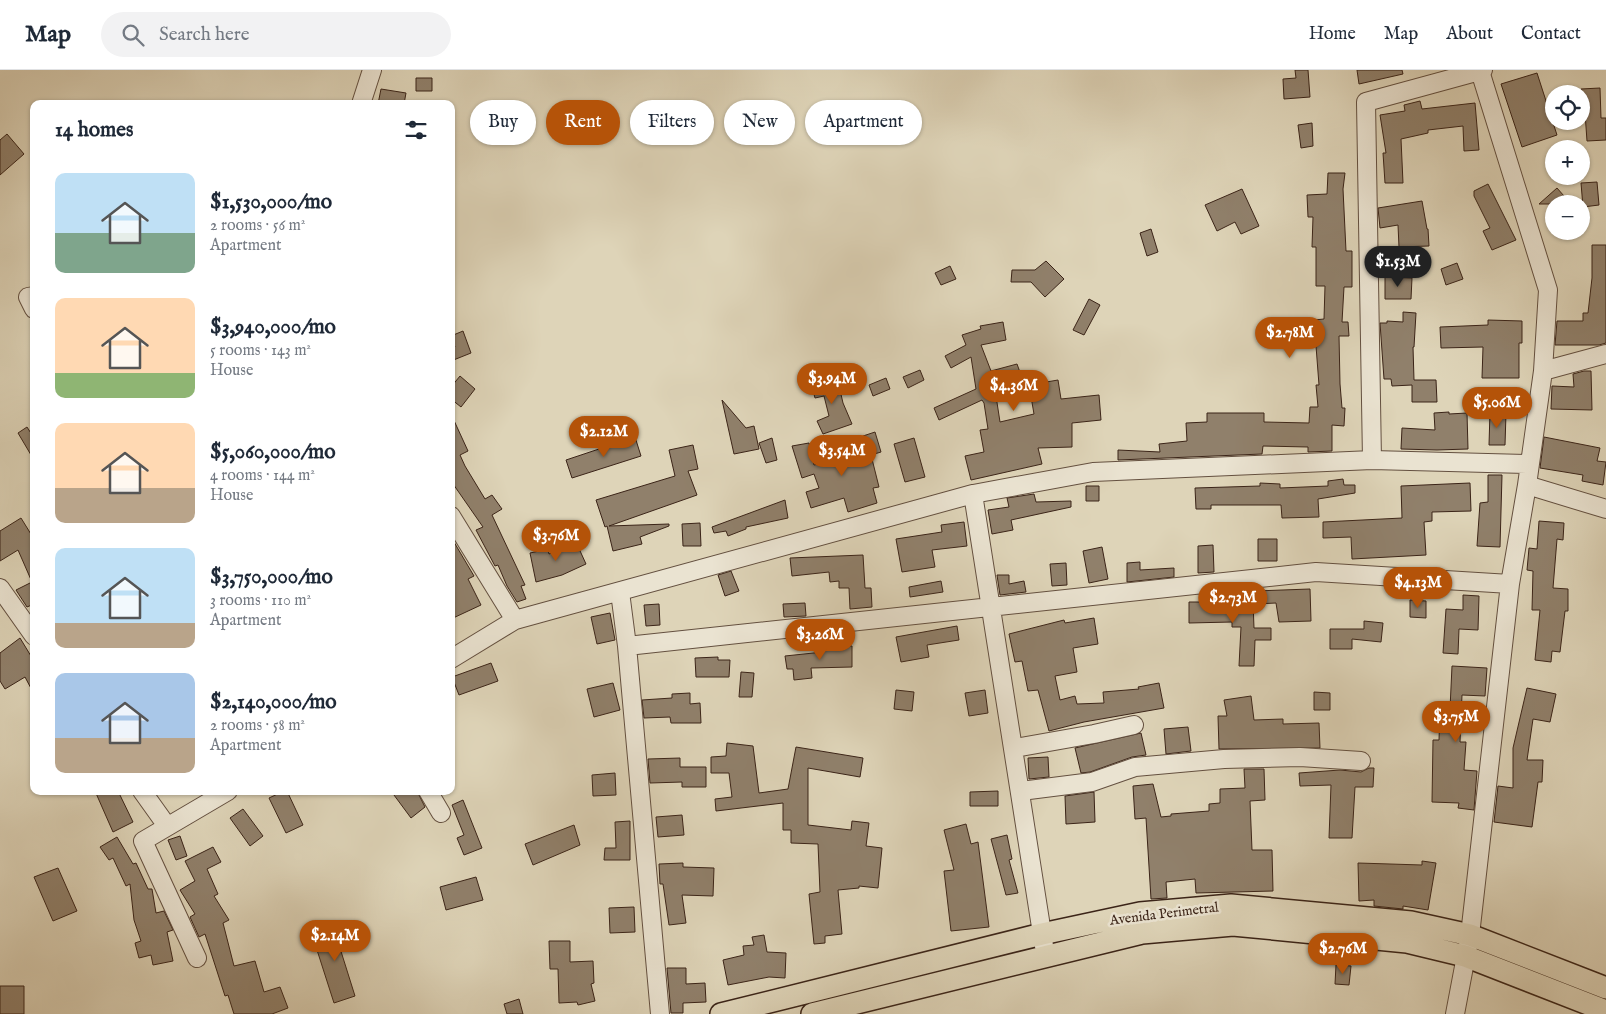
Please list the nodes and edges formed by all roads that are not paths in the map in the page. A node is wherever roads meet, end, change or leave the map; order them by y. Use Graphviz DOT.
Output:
graph roads {
  1 [pos="372,70"];
  2 [pos="1482,70"];
  3 [pos="362,100"];
  4 [pos="1606,354"];
  5 [pos="1543,371"];
  6 [pos="1372,460"];
  7 [pos="1530,464"];
  8 [pos="1527,485"];
  9 [pos="973,494"];
  10 [pos="1606,509"];
  11 [pos="455,522"];
  12 [pos="1510,584"];
  13 [pos="0,588"];
  14 [pos="620,592"];
  15 [pos="992,608"];
  16 [pos="515,620"];
  17 [pos="30,630"];
  18 [pos="627,646"];
  19 [pos="455,656"];
  20 [pos="1134,725"];
  21 [pos="1015,748"];
  22 [pos="1361,761"];
  23 [pos="1021,791"];
  24 [pos="145,795"];
  25 [pos="221,795"];
  26 [pos="430,795"];
  27 [pos="441,813"];
  28 [pos="167,826"];
  29 [pos="1042,934"];
  30 [pos="1470,935"];
  31 [pos="1046,956"];
  32 [pos="1465,956"];
  33 [pos="197,958"];
  34 [pos="1606,988"];
  35 [pos="1606,1011"];
  36 [pos="660,1014"];
  37 [pos="721,1014"];
  38 [pos="812,1014"];
  39 [pos="1455,1014"];
  1 -- 3 [label="street"];
  2 -- 5 [label="street"];
  2 -- 6 [label="street"];
  4 -- 5 [label="street"];
  5 -- 7 [label="street"];
  6 -- 7 [label="street"];
  6 -- 9 [label="street"];
  7 -- 8 [label="street"];
  8 -- 10 [label="street"];
  8 -- 12 [label="street"];
  9 -- 14 [label="street"];
  9 -- 15 [label="street"];
  11 -- 16 [label="street"];
  12 -- 15 [label="street"];
  12 -- 30 [label="street"];
  13 -- 17 [label="street"];
  14 -- 16 [label="street"];
  14 -- 18 [label="street"];
  15 -- 18 [label="street"];
  15 -- 21 [label="street"];
  16 -- 19 [label="street"];
  18 -- 36 [label="street"];
  20 -- 21 [label="street"];
  21 -- 23 [label="street"];
  22 -- 23 [label="street"];
  23 -- 29 [label="street"];
  24 -- 28 [label="street"];
  25 -- 28 [label="street"];
  26 -- 27 [label="street"];
  28 -- 33 [label="street"];
  29 -- 30 [label="main road, Avenida Perimetral"];
  29 -- 31 [label="street"];
  29 -- 37 [label="main road, Avenida Perimetral"];
  30 -- 32 [label="street"];
  30 -- 34 [label="main road, Avenida Perimetral"];
  31 -- 32 [label="main road, Avenida Perimetral"];
  31 -- 38 [label="main road, Avenida Perimetral"];
  32 -- 35 [label="main road, Avenida Perimetral"];
  32 -- 39 [label="street"];
}
